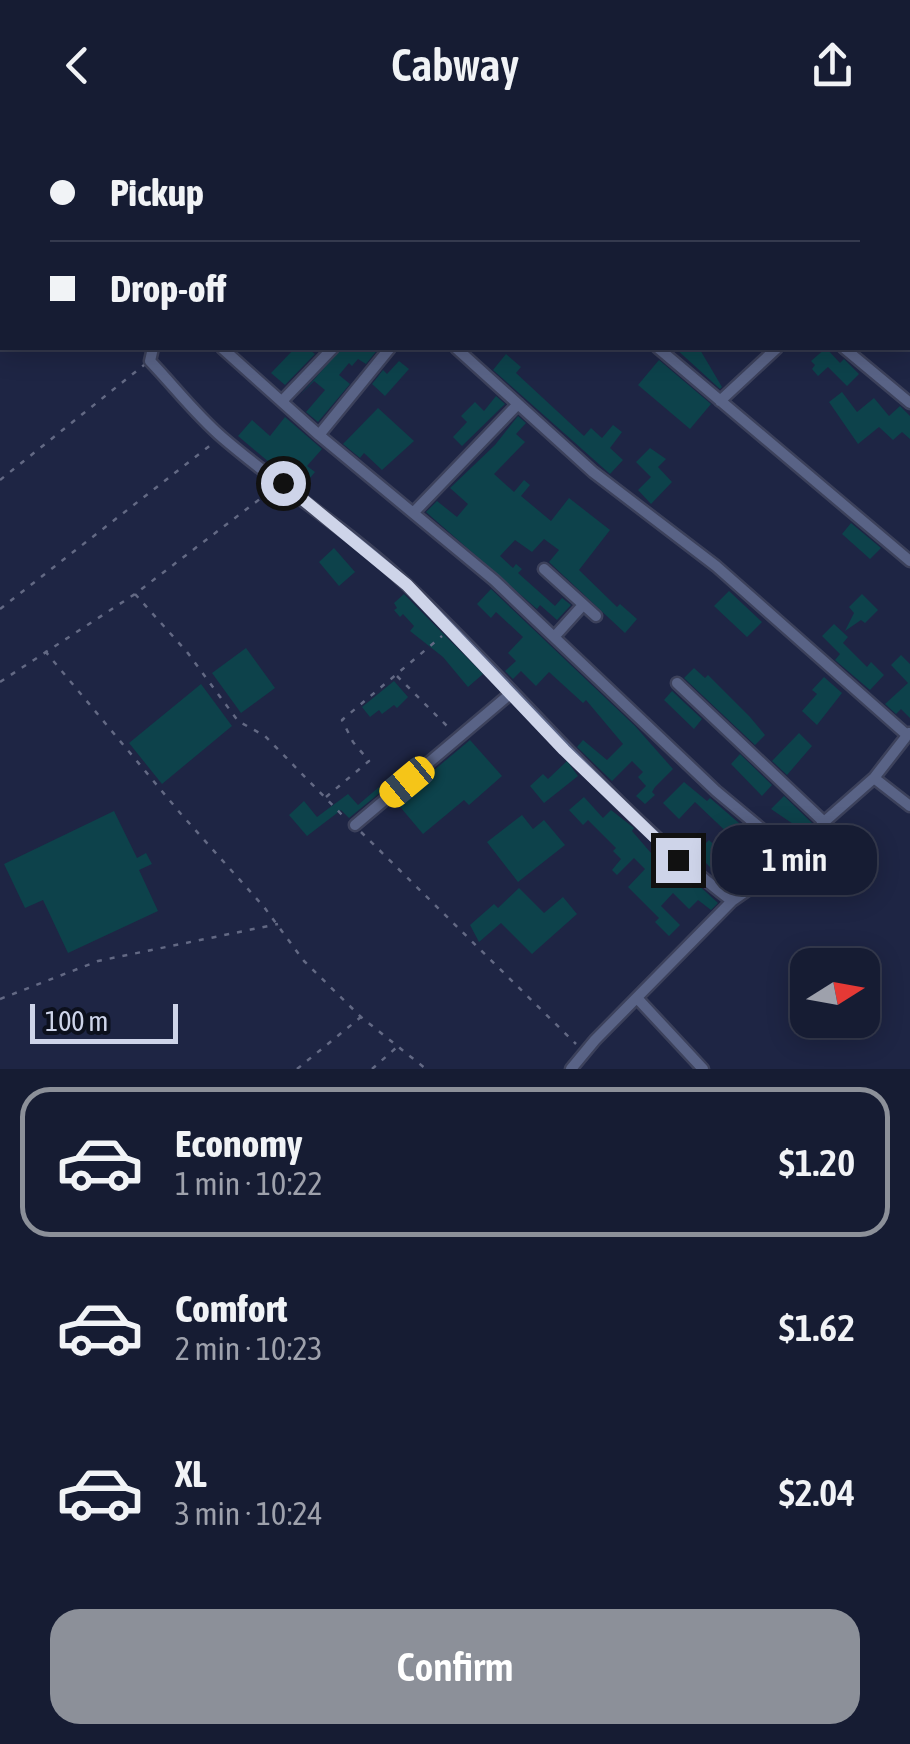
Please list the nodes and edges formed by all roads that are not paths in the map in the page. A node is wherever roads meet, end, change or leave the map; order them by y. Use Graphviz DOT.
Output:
graph roads {
  1 [pos="153,350"];
  2 [pos="224,350"];
  3 [pos="331,350"];
  4 [pos="388,350"];
  5 [pos="458,350"];
  6 [pos="660,350"];
  7 [pos="775,350"];
  8 [pos="846,350"];
  9 [pos="283,400"];
  10 [pos="720,401"];
  11 [pos="910,403"];
  12 [pos="518,404"];
  13 [pos="319,435"];
  14 [pos="414,512"];
  15 [pos="910,561"];
  16 [pos="544,569"];
  17 [pos="583,606"];
  18 [pos="596,616"];
  19 [pos="555,636"];
  20 [pos="677,684"];
  21 [pos="510,694"];
  22 [pos="908,734"];
  23 [pos="874,778"];
  24 [pos="910,806"];
  25 [pos="824,822"];
  26 [pos="355,825"];
  27 [pos="795,857"];
  28 [pos="732,901"];
  29 [pos="637,998"];
  30 [pos="571,1069"];
  31 [pos="703,1069"];
  1 -- 21 [label="street"];
  2 -- 9 [label="street"];
  3 -- 9 [label="street"];
  4 -- 13 [label="street"];
  5 -- 12 [label="street"];
  6 -- 10 [label="street"];
  7 -- 10 [label="street"];
  8 -- 11 [label="street"];
  9 -- 13 [label="street"];
  10 -- 15 [label="street"];
  12 -- 14 [label="street"];
  12 -- 22 [label="street"];
  13 -- 14 [label="street"];
  14 -- 19 [label="street"];
  16 -- 17 [label="street"];
  17 -- 18 [label="street"];
  17 -- 19 [label="street"];
  19 -- 27 [label="street"];
  20 -- 25 [label="street"];
  21 -- 26 [label="street"];
  21 -- 28 [label="street"];
  22 -- 23 [label="street"];
  23 -- 24 [label="street"];
  23 -- 25 [label="street"];
  25 -- 27 [label="street"];
  27 -- 28 [label="street"];
  28 -- 29 [label="street"];
  29 -- 30 [label="street"];
  29 -- 31 [label="street"];
}
